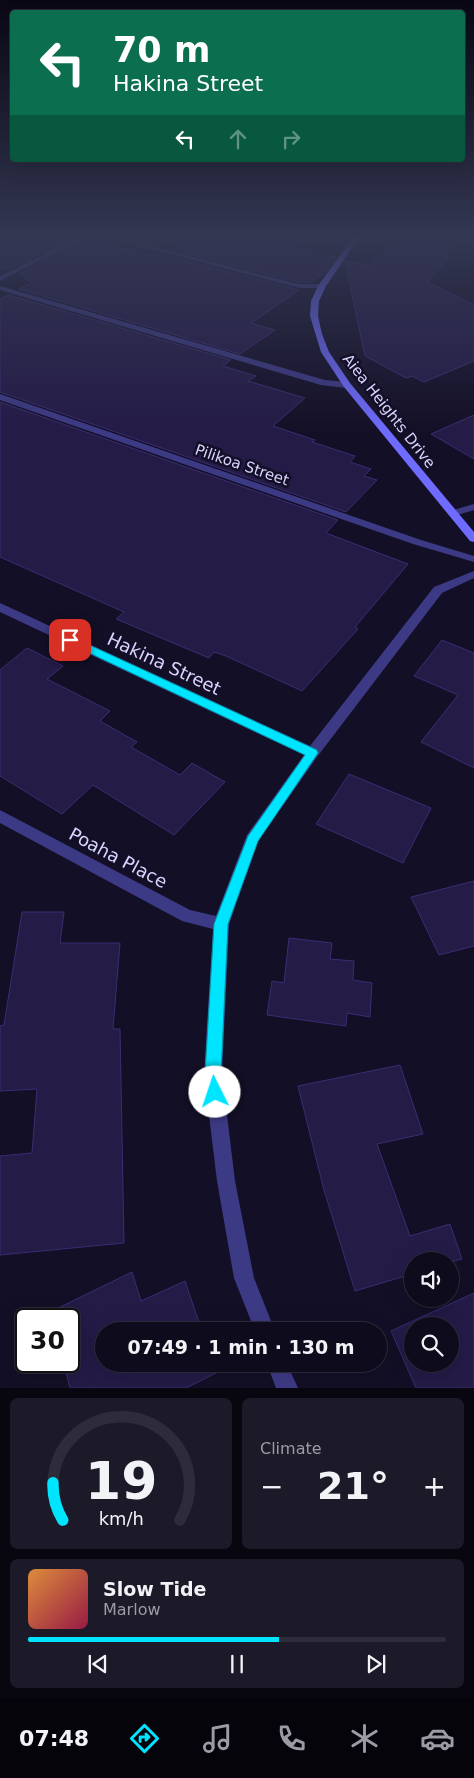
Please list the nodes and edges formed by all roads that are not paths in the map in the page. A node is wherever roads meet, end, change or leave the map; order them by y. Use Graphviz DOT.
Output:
graph roads {
  1 [pos="54,304"];
  2 [pos="315,304"];
  3 [pos="348,385"];
  4 [pos="0,397"];
  5 [pos="474,507"];
  6 [pos="454,513"];
  7 [pos="474,539"];
  8 [pos="474,559"];
  9 [pos="474,574"];
  10 [pos="0,607"];
  11 [pos="312,753"];
  12 [pos="0,816"];
  13 [pos="221,924"];
  14 [pos="261,1322"];
  15 [pos="280,1372"];
  16 [pos="287,1388"];
  1 -- 3 [label="street"];
  2 -- 3 [label="street, Aiea Heights Drive"];
  3 -- 6 [label="street, Aiea Heights Drive"];
  4 -- 8 [label="street, Pilikoa Street"];
  5 -- 6 [label="street"];
  6 -- 7 [label="street, Aiea Heights Drive"];
  9 -- 11 [label="street"];
  10 -- 11 [label="street, Hakina Street"];
  11 -- 13 [label="street"];
  12 -- 13 [label="street, Poaha Place"];
  13 -- 14 [label="street"];
  15 -- 16 [label="street"];
}
